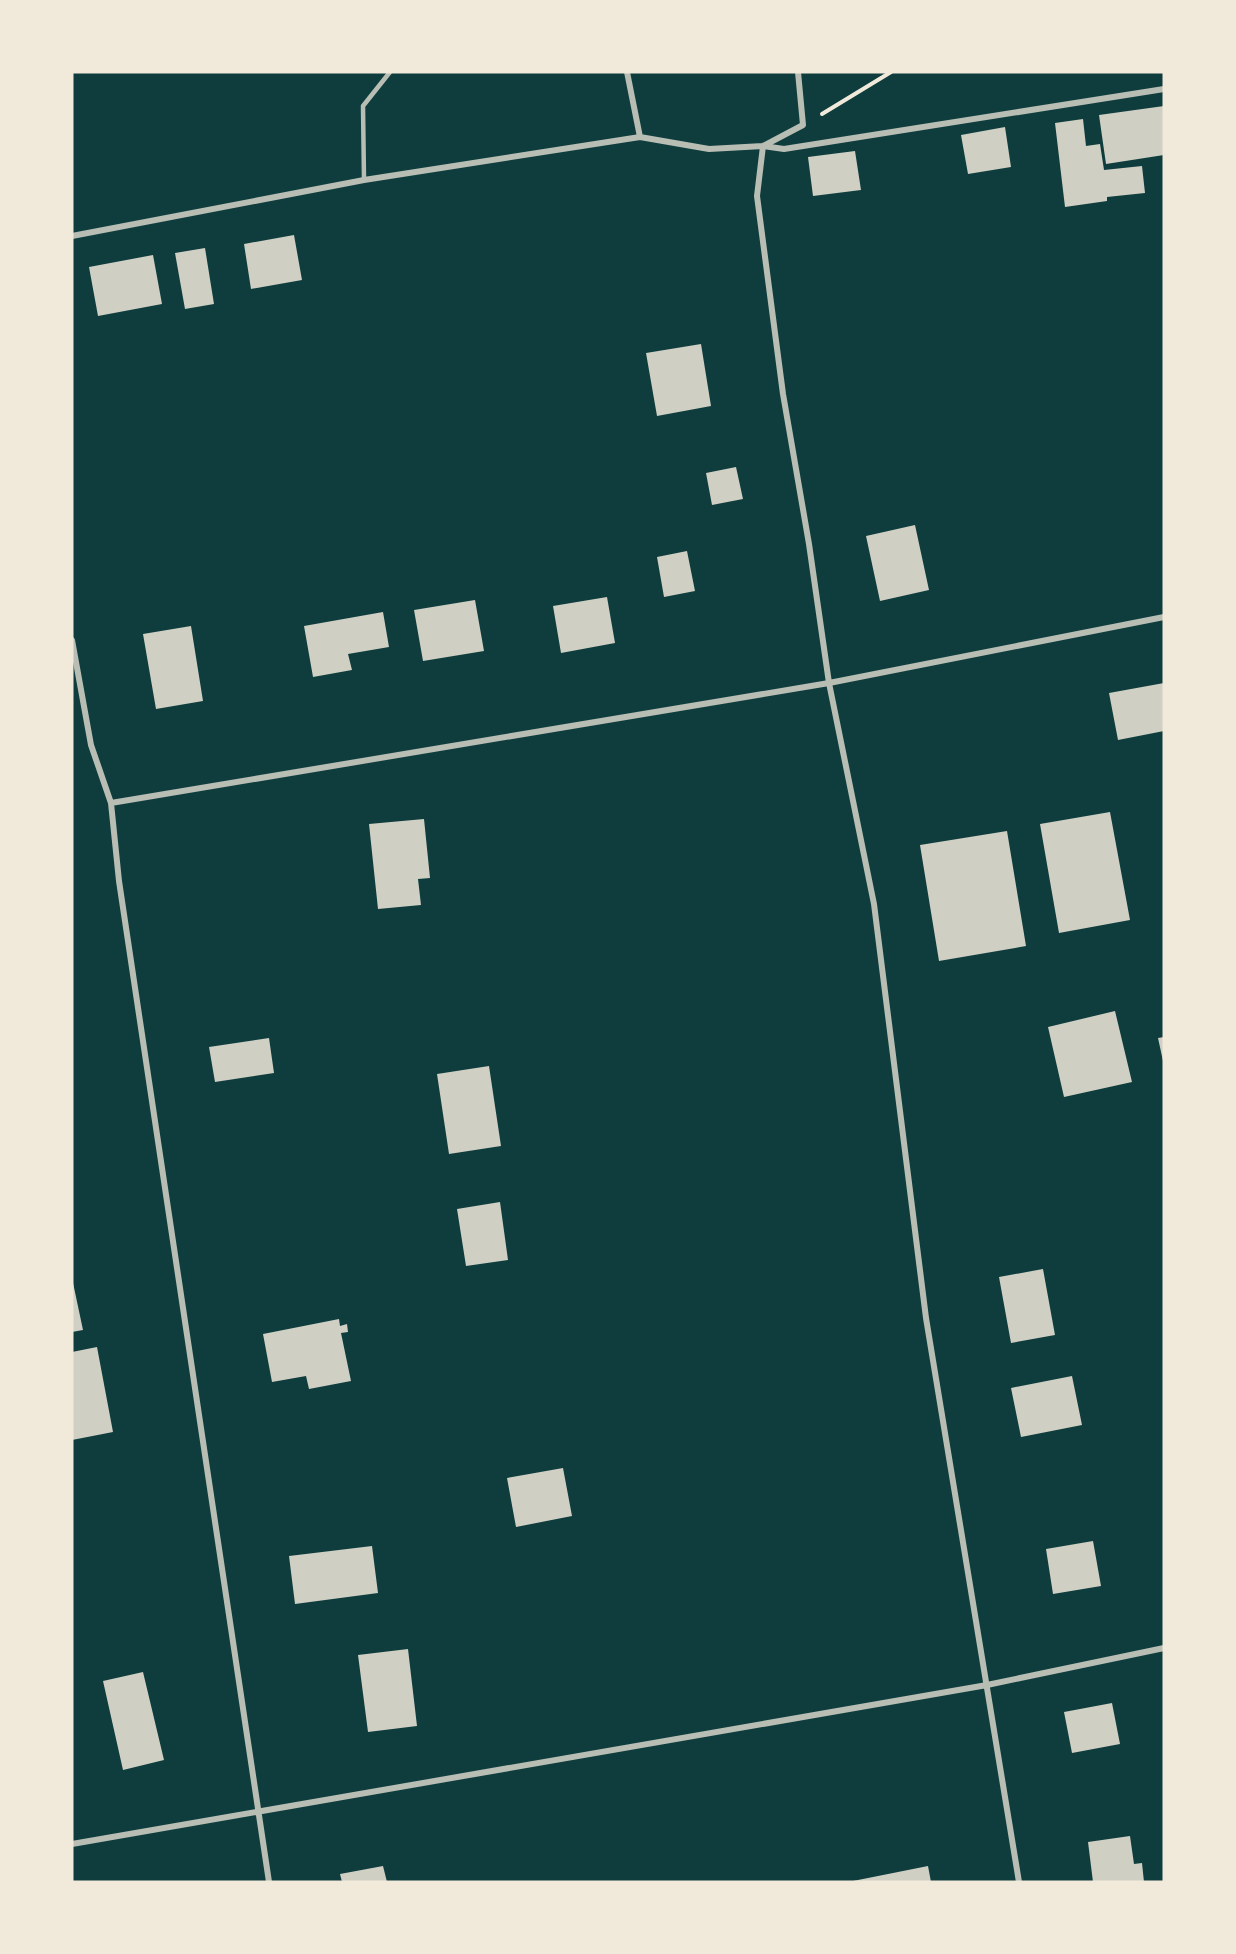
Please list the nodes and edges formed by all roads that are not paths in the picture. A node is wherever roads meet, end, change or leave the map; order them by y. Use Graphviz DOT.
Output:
graph roads {
  1 [pos="390,72"];
  2 [pos="627,72"];
  3 [pos="798,72"];
  4 [pos="1164,89"];
  5 [pos="639,137"];
  6 [pos="763,146"];
  7 [pos="364,180"];
  8 [pos="72,236"];
  9 [pos="1164,617"];
  10 [pos="72,640"];
  11 [pos="829,683"];
  12 [pos="111,803"];
  13 [pos="1164,1648"];
  14 [pos="987,1685"];
  15 [pos="257,1810"];
  16 [pos="72,1844"];
  17 [pos="269,1882"];
  18 [pos="1019,1882"];
  1 -- 7 [label="lane"];
  2 -- 5 [label="street"];
  3 -- 6 [label="street"];
  4 -- 6 [label="street"];
  5 -- 6 [label="street"];
  5 -- 7 [label="street"];
  6 -- 11 [label="street"];
  7 -- 8 [label="street"];
  9 -- 11 [label="street"];
  10 -- 12 [label="street"];
  11 -- 12 [label="street"];
  11 -- 14 [label="street"];
  12 -- 15 [label="street"];
  13 -- 14 [label="street"];
  14 -- 15 [label="street"];
  14 -- 18 [label="street"];
  15 -- 16 [label="street"];
  15 -- 17 [label="street"];
}
